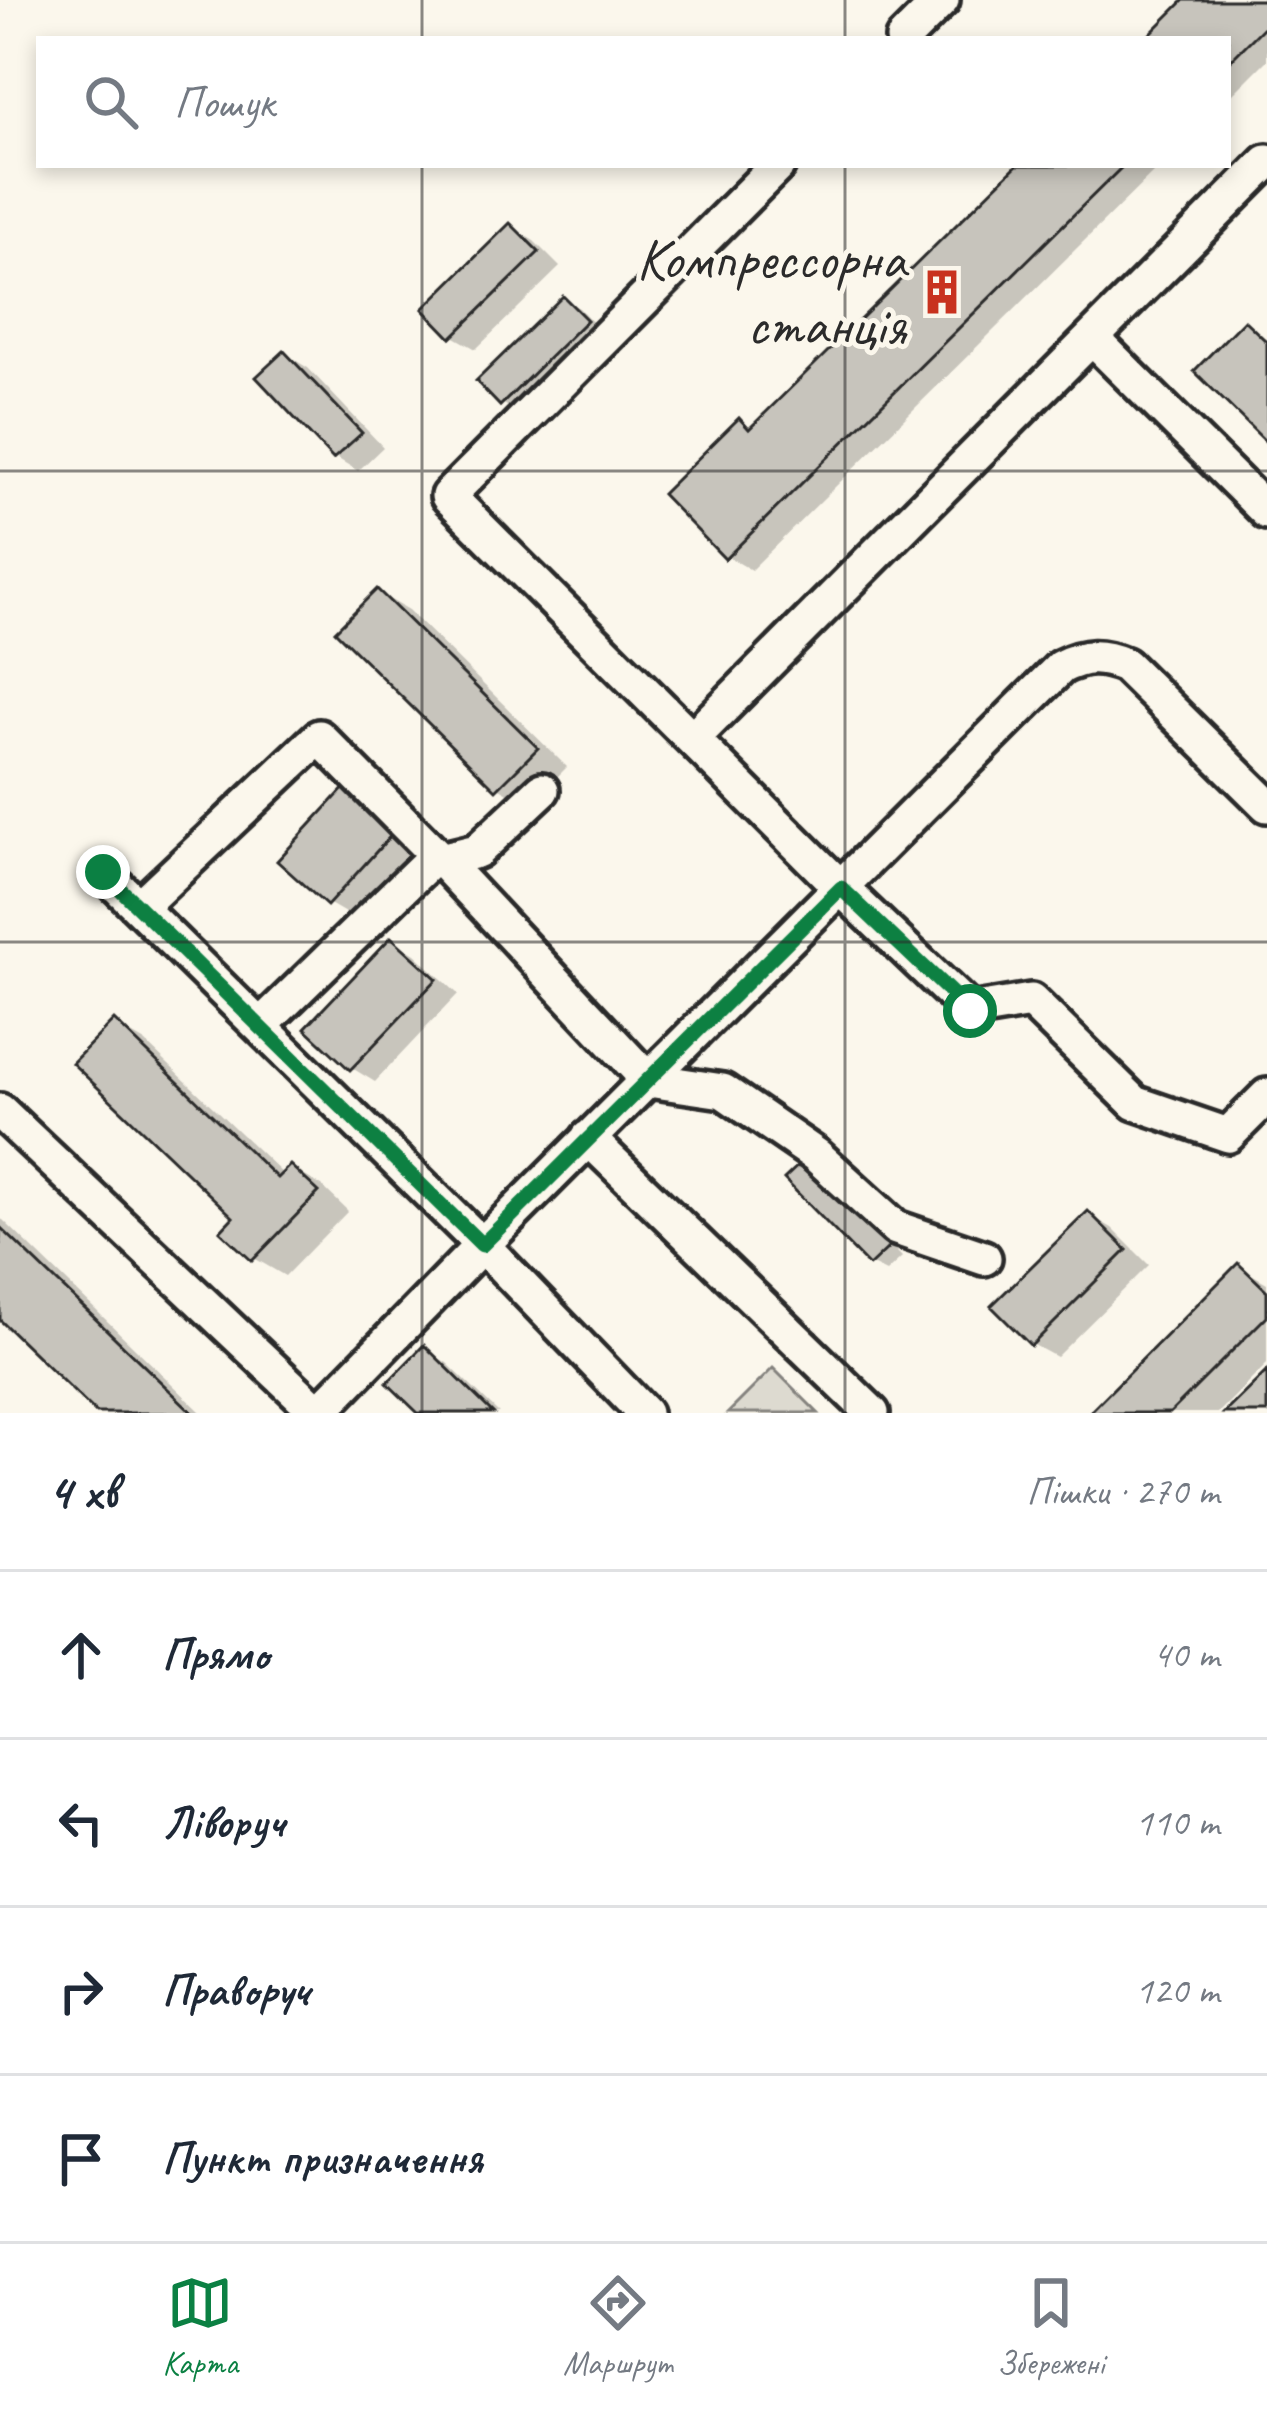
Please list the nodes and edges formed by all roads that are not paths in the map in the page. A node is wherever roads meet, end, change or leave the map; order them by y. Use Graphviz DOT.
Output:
graph roads {
  1 [pos="942,0"];
  2 [pos="907,36"];
  3 [pos="1267,162"];
  4 [pos="775,168"];
  5 [pos="1091,338"];
  6 [pos="1267,512"];
  7 [pos="692,739"];
  8 [pos="542,790"];
  9 [pos="1267,805"];
  10 [pos="441,860"];
  11 [pos="103,872"];
  12 [pos="841,888"];
  13 [pos="139,907"];
  14 [pos="260,1026"];
  15 [pos="648,1080"];
  16 [pos="1267,1096"];
  17 [pos="0,1111"];
  18 [pos="588,1138"];
  19 [pos="482,1245"];
  20 [pos="984,1258"];
  21 [pos="319,1413"];
  22 [pos="644,1413"];
  23 [pos="872,1413"];
  1 -- 2 [label="lane"];
  3 -- 5 [label="lane"];
  4 -- 7 [label="lane"];
  5 -- 6 [label="lane"];
  5 -- 7 [label="lane"];
  7 -- 12 [label="lane"];
  8 -- 10 [label="lane"];
  9 -- 12 [label="lane"];
  10 -- 13 [label="lane"];
  10 -- 14 [label="lane"];
  10 -- 15 [label="lane"];
  11 -- 13 [label="lane"];
  12 -- 15 [label="lane"];
  12 -- 16 [label="lane"];
  13 -- 14 [label="lane"];
  14 -- 19 [label="lane"];
  15 -- 18 [label="lane"];
  15 -- 20 [label="lane"];
  17 -- 21 [label="lane"];
  18 -- 19 [label="lane"];
  18 -- 23 [label="lane"];
  19 -- 21 [label="lane"];
  19 -- 22 [label="lane"];
}
